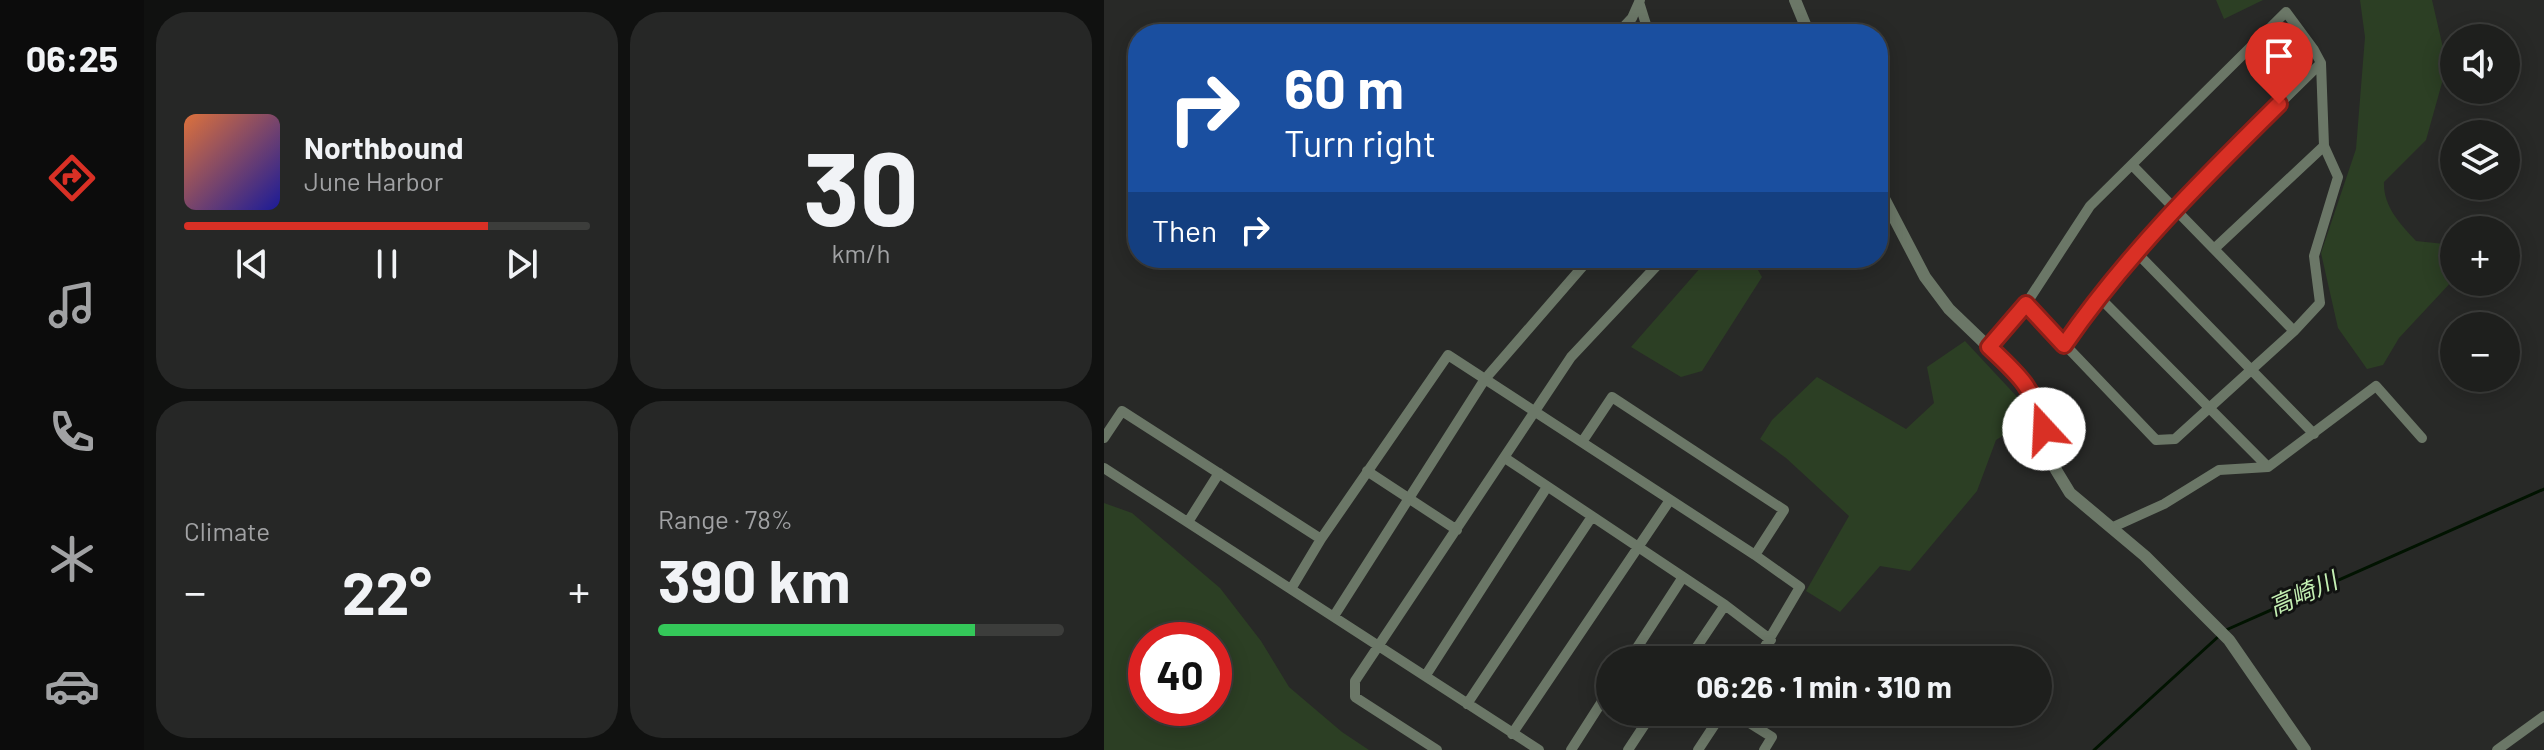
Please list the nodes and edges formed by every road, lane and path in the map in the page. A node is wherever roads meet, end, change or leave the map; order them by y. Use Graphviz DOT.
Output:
graph roads {
  1 [pos="1795,0"];
  2 [pos="1640,1"];
  3 [pos="1626,24"];
  4 [pos="1646,24"];
  5 [pos="1805,24"];
  6 [pos="2321,63"];
  7 [pos="2324,146"];
  8 [pos="2132,165"];
  9 [pos="1888,206"];
  10 [pos="2174,208"];
  11 [pos="2214,249"];
  12 [pos="2136,252"];
  13 [pos="1581,268"];
  14 [pos="1655,268"];
  15 [pos="2098,296"];
  16 [pos="2026,304"];
  17 [pos="2294,331"];
  18 [pos="2064,345"];
  19 [pos="1989,347"];
  20 [pos="2249,370"];
  21 [pos="1485,379"];
  22 [pos="2208,409"];
  23 [pos="1536,411"];
  24 [pos="2314,434"];
  25 [pos="1104,438"];
  26 [pos="2422,438"];
  27 [pos="1582,442"];
  28 [pos="1505,458"];
  29 [pos="2268,467"];
  30 [pos="1104,468"];
  31 [pos="1367,471"];
  32 [pos="1219,473"];
  33 [pos="1547,487"];
  34 [pos="1410,497"];
  35 [pos="1670,500"];
  36 [pos="1591,518"];
  37 [pos="1188,522"];
  38 [pos="2111,528"];
  39 [pos="1457,530"];
  40 [pos="1321,539"];
  41 [pos="1637,547"];
  42 [pos="1755,555"];
  43 [pos="1683,577"];
  44 [pos="1291,589"];
  45 [pos="1725,605"];
  46 [pos="1334,616"];
  47 [pos="1771,640"];
  48 [pos="1638,646"];
  49 [pos="1697,646"];
  50 [pos="1767,646"];
  51 [pos="1380,647"];
  52 [pos="1426,675"];
  53 [pos="1467,704"];
  54 [pos="1596,711"];
  55 [pos="2544,716"];
  56 [pos="1644,726"];
  57 [pos="1714,726"];
  58 [pos="1754,726"];
  59 [pos="1512,734"];
  60 [pos="1437,750"];
  61 [pos="1539,750"];
  62 [pos="1571,750"];
  63 [pos="1628,750"];
  64 [pos="1698,750"];
  65 [pos="1764,750"];
  66 [pos="2305,750"];
  67 [pos="2497,750"];
  1 -- 5 [label="street"];
  2 -- 3 [label="street"];
  2 -- 4 [label="street"];
  6 -- 7 [label="street"];
  6 -- 8 [label="street"];
  6 -- 10 [label="street"];
  7 -- 11 [label="street"];
  7 -- 17 [label="street"];
  8 -- 10 [label="street"];
  8 -- 16 [label="street"];
  9 -- 19 [label="street"];
  10 -- 11 [label="street"];
  10 -- 12 [label="street"];
  11 -- 17 [label="street"];
  12 -- 15 [label="street"];
  12 -- 20 [label="street"];
  13 -- 21 [label="street"];
  14 -- 23 [label="street"];
  15 -- 18 [label="street"];
  15 -- 22 [label="street"];
  16 -- 18 [label="street"];
  16 -- 19 [label="street"];
  17 -- 20 [label="street"];
  18 -- 22 [label="street"];
  19 -- 38 [label="street"];
  20 -- 22 [label="street"];
  20 -- 24 [label="street"];
  21 -- 23 [label="street"];
  21 -- 31 [label="street"];
  21 -- 34 [label="street"];
  22 -- 29 [label="street"];
  23 -- 27 [label="street"];
  23 -- 28 [label="street"];
  24 -- 26 [label="street"];
  24 -- 29 [label="street"];
  25 -- 32 [label="street"];
  27 -- 35 [label="street"];
  27 -- 42 [label="street"];
  28 -- 33 [label="street"];
  28 -- 39 [label="street"];
  29 -- 38 [label="street"];
  30 -- 37 [label="street"];
  31 -- 34 [label="street"];
  31 -- 40 [label="street"];
  32 -- 37 [label="street"];
  32 -- 40 [label="street"];
  33 -- 36 [label="street"];
  33 -- 52 [label="street"];
  34 -- 39 [label="street"];
  34 -- 46 [label="street"];
  35 -- 41 [label="street"];
  35 -- 42 [label="street"];
  36 -- 41 [label="street"];
  36 -- 53 [label="street"];
  37 -- 44 [label="street"];
  38 -- 66 [label="street"];
  39 -- 51 [label="street"];
  40 -- 44 [label="street"];
  41 -- 43 [label="street"];
  41 -- 59 [label="street"];
  42 -- 47 [label="street"];
  43 -- 45 [label="street"];
  43 -- 48 [label="street"];
  44 -- 46 [label="street"];
  45 -- 47 [label="street"];
  45 -- 49 [label="street"];
  46 -- 51 [label="street"];
  47 -- 50 [label="street"];
  51 -- 52 [label="street"];
  51 -- 60 [label="street"];
  52 -- 53 [label="street"];
  53 -- 59 [label="street"];
  54 -- 62 [label="street"];
  55 -- 67 [label="street"];
  56 -- 63 [label="street"];
  57 -- 64 [label="street"];
  58 -- 65 [label="street"];
  59 -- 61 [label="street"];
}
